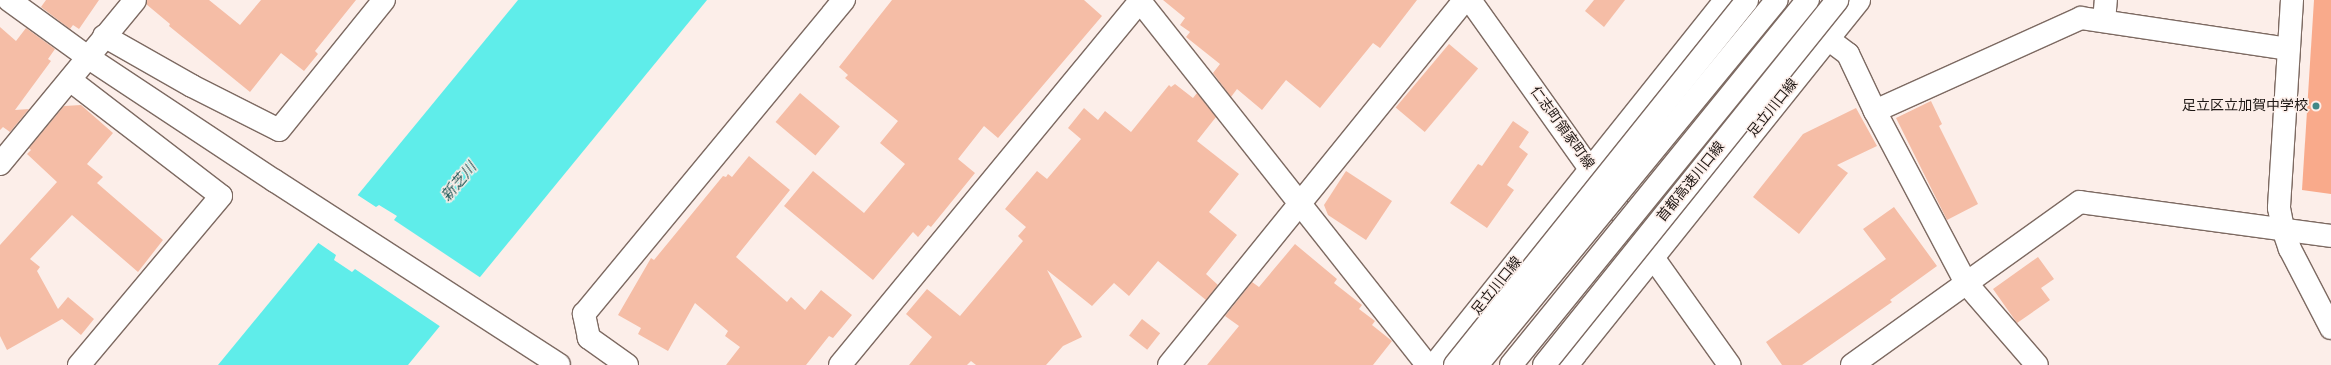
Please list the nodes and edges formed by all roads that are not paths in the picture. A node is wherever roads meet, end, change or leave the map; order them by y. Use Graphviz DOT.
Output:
graph roads {
  1 [pos="9,0"];
  2 [pos="135,0"];
  3 [pos="384,0"];
  4 [pos="844,0"];
  5 [pos="1140,0"];
  6 [pos="1465,0"];
  7 [pos="1470,0"];
  8 [pos="1725,0"];
  9 [pos="1746,0"];
  10 [pos="1777,0"];
  11 [pos="1808,0"];
  12 [pos="1837,0"];
  13 [pos="1859,0"];
  14 [pos="2292,0"];
  15 [pos="2105,10"];
  16 [pos="104,36"];
  17 [pos="1828,39"];
  18 [pos="2289,49"];
  19 [pos="89,58"];
  20 [pos="70,80"];
  21 [pos="1875,111"];
  22 [pos="0,164"];
  23 [pos="1591,168"];
  24 [pos="1300,202"];
  25 [pos="2283,229"];
  26 [pos="2331,236"];
  27 [pos="1654,256"];
  28 [pos="1966,283"];
  29 [pos="2331,328"];
  30 [pos="79,365"];
  31 [pos="559,365"];
  32 [pos="627,365"];
  33 [pos="840,365"];
  34 [pos="1169,365"];
  35 [pos="1427,365"];
  36 [pos="1434,365"];
  37 [pos="1455,365"];
  38 [pos="1477,365"];
  39 [pos="1511,365"];
  40 [pos="1544,365"];
  41 [pos="1566,365"];
  42 [pos="1729,365"];
  43 [pos="1852,365"];
  44 [pos="2037,365"];
  1 -- 19 [label="main road"];
  2 -- 16 [label="main road"];
  3 -- 16 [label="main road"];
  4 -- 32 [label="main road"];
  5 -- 24 [label="main road"];
  5 -- 33 [label="main road"];
  6 -- 24 [label="main road"];
  7 -- 23 [label="main road, 仁志町領家町線"];
  8 -- 23 [label="main road, 足立川口線"];
  9 -- 37 [label="main road, bridge"];
  10 -- 38 [label="main road, bridge"];
  11 -- 39 [label="main road, bridge"];
  12 -- 40 [label="main road, 首都高速川口線, bridge"];
  13 -- 17 [label="main road, 足立川口線"];
  14 -- 18 [label="main road"];
  15 -- 18 [label="main road"];
  15 -- 21 [label="main road"];
  16 -- 19 [label="main road"];
  17 -- 21 [label="main road"];
  17 -- 27 [label="main road, 足立川口線"];
  18 -- 25 [label="main road"];
  19 -- 20 [label="main road"];
  19 -- 31 [label="main road"];
  20 -- 22 [label="main road"];
  20 -- 30 [label="main road"];
  21 -- 28 [label="main road"];
  23 -- 27 [label="main road, 仁志町領家町線"];
  23 -- 36 [label="main road, 足立川口線"];
  24 -- 34 [label="main road"];
  24 -- 35 [label="main road"];
  25 -- 26 [label="main road"];
  25 -- 28 [label="main road"];
  25 -- 29 [label="main road"];
  27 -- 41 [label="main road, 足立川口線"];
  27 -- 42 [label="main road, 仁志町領家町線"];
  28 -- 43 [label="main road"];
  28 -- 44 [label="main road"];
}
